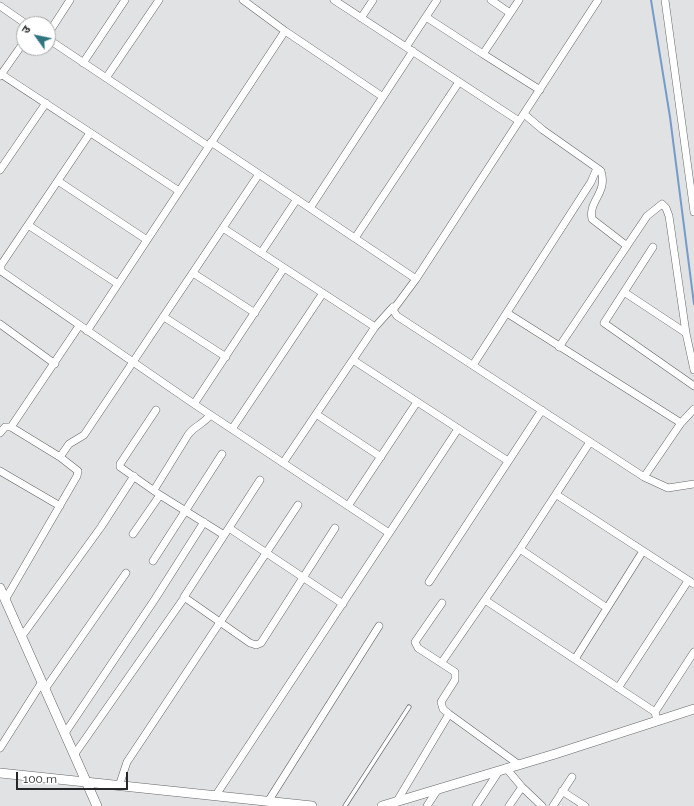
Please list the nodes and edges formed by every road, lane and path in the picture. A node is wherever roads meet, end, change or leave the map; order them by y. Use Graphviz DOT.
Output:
graph roads {
  1 [pos="70,0"];
  2 [pos="125,0"];
  3 [pos="159,0"];
  4 [pos="243,0"];
  5 [pos="334,0"];
  6 [pos="373,0"];
  7 [pos="437,0"];
  8 [pos="491,0"];
  9 [pos="519,0"];
  10 [pos="598,0"];
  11 [pos="665,0"];
  12 [pos="0,6"];
  13 [pos="510,13"];
  14 [pos="16,17"];
  15 [pos="426,17"];
  16 [pos="361,18"];
  17 [pos="56,22"];
  18 [pos="285,31"];
  19 [pos="56,44"];
  20 [pos="406,47"];
  21 [pos="412,52"];
  22 [pos="16,53"];
  23 [pos="483,54"];
  24 [pos="0,62"];
  25 [pos="83,63"];
  26 [pos="7,66"];
  27 [pos="1,75"];
  28 [pos="106,78"];
  29 [pos="459,82"];
  30 [pos="540,90"];
  31 [pos="383,97"];
  32 [pos="46,103"];
  33 [pos="524,114"];
  34 [pos="519,121"];
  35 [pos="90,133"];
  36 [pos="210,144"];
  37 [pos="597,168"];
  38 [pos="691,168"];
  39 [pos="0,170"];
  40 [pos="259,174"];
  41 [pos="58,181"];
  42 [pos="179,191"];
  43 [pos="297,199"];
  44 [pos="310,208"];
  45 [pos="694,212"];
  46 [pos="28,225"];
  47 [pos="223,228"];
  48 [pos="355,238"];
  49 [pos="147,240"];
  50 [pos="627,246"];
  51 [pos="653,247"];
  52 [pos="261,253"];
  53 [pos="284,268"];
  54 [pos="193,273"];
  55 [pos="416,279"];
  56 [pos="118,284"];
  57 [pos="624,292"];
  58 [pos="323,293"];
  59 [pos="394,307"];
  60 [pos="255,313"];
  61 [pos="507,313"];
  62 [pos="164,317"];
  63 [pos="0,324"];
  64 [pos="79,326"];
  65 [pos="375,327"];
  66 [pos="87,331"];
  67 [pos="686,333"];
  68 [pos="559,347"];
  69 [pos="226,357"];
  70 [pos="353,360"];
  71 [pos="134,363"];
  72 [pos="55,364"];
  73 [pos="473,365"];
  74 [pos="694,370"];
  75 [pos="694,386"];
  76 [pos="417,402"];
  77 [pos="194,404"];
  78 [pos="694,409"];
  79 [pos="156,410"];
  80 [pos="542,410"];
  81 [pos="316,414"];
  82 [pos="210,415"];
  83 [pos="681,423"];
  84 [pos="11,428"];
  85 [pos="232,429"];
  86 [pos="458,429"];
  87 [pos="0,433"];
  88 [pos="590,442"];
  89 [pos="222,454"];
  90 [pos="60,457"];
  91 [pos="381,457"];
  92 [pos="508,461"];
  93 [pos="283,463"];
  94 [pos="0,471"];
  95 [pos="134,476"];
  96 [pos="644,477"];
  97 [pos="260,480"];
  98 [pos="694,484"];
  99 [pos="157,493"];
  100 [pos="557,495"];
  101 [pos="298,505"];
  102 [pos="60,506"];
  103 [pos="348,506"];
  104 [pos="186,511"];
  105 [pos="204,522"];
  106 [pos="229,528"];
  107 [pos="335,528"];
  108 [pos="389,533"];
  109 [pos="133,534"];
  110 [pos="224,535"];
  111 [pos="520,549"];
  112 [pos="643,551"];
  113 [pos="267,552"];
  114 [pos="153,561"];
  115 [pos="126,573"];
  116 [pos="303,577"];
  117 [pos="429,582"];
  118 [pos="691,583"];
  119 [pos="0,588"];
  120 [pos="184,598"];
  121 [pos="5,600"];
  122 [pos="486,600"];
  123 [pos="442,603"];
  124 [pos="343,604"];
  125 [pos="607,608"];
  126 [pos="221,622"];
  127 [pos="379,626"];
  128 [pos="22,636"];
  129 [pos="694,652"];
  130 [pos="574,659"];
  131 [pos="442,662"];
  132 [pos="44,685"];
  133 [pos="618,688"];
  134 [pos="409,707"];
  135 [pos="694,709"];
  136 [pos="449,714"];
  137 [pos="656,717"];
  138 [pos="65,733"];
  139 [pos="0,748"];
  140 [pos="74,755"];
  141 [pos="518,764"];
  142 [pos="503,770"];
  143 [pos="0,773"];
  144 [pos="572,777"];
  145 [pos="87,783"];
  146 [pos="119,786"];
  147 [pos="522,787"];
  148 [pos="438,789"];
  149 [pos="562,792"];
  150 [pos="216,795"];
  151 [pos="269,800"];
  152 [pos="397,801"];
  153 [pos="97,806"];
  154 [pos="312,806"];
  155 [pos="345,806"];
  156 [pos="382,806"];
  157 [pos="427,806"];
  158 [pos="476,806"];
  159 [pos="509,806"];
  160 [pos="542,806"];
  161 [pos="553,806"];
  162 [pos="585,806"];
  1 -- 17 [label="street"];
  2 -- 25 [label="street"];
  3 -- 28 [label="street"];
  4 -- 18 [label="street"];
  5 -- 16 [label="street"];
  6 -- 16 [label="street"];
  7 -- 15 [label="street"];
  8 -- 13 [label="street"];
  9 -- 13 [label="street"];
  10 -- 30 [label="street"];
  11 -- 38 [label="street"];
  12 -- 14 [label="street"];
  13 -- 23 [label="street"];
  15 -- 20 [label="street"];
  15 -- 23 [label="street"];
  16 -- 20 [label="street"];
  18 -- 31 [label="street"];
  18 -- 36 [label="street"];
  19 -- 25 [label="street"];
  20 -- 21 [label="street"];
  21 -- 29 [label="street"];
  21 -- 31 [label="street"];
  22 -- 26 [label="street"];
  23 -- 30 [label="street"];
  24 -- 26 [label="street"];
  25 -- 28 [label="street"];
  26 -- 27 [label="street"];
  27 -- 32 [label="street"];
  28 -- 36 [label="street"];
  29 -- 34 [label="street"];
  29 -- 48 [label="street"];
  30 -- 33 [label="street"];
  31 -- 44 [label="street"];
  32 -- 35 [label="street"];
  32 -- 39 [label="street"];
  33 -- 34 [label="street"];
  33 -- 37 [label="street"];
  34 -- 55 [label="street"];
  35 -- 41 [label="street"];
  35 -- 42 [label="street"];
  36 -- 40 [label="street"];
  36 -- 42 [label="street"];
  37 -- 50 [label="street"];
  37 -- 61 [label="street"];
  38 -- 45 [label="street"];
  40 -- 43 [label="street"];
  40 -- 47 [label="street"];
  41 -- 46 [label="street"];
  41 -- 49 [label="street"];
  42 -- 49 [label="street"];
  43 -- 44 [label="street"];
  43 -- 52 [label="street"];
  44 -- 48 [label="street"];
  46 -- 56 [label="street"];
  46 -- 64 [label="street"];
  47 -- 52 [label="street"];
  47 -- 54 [label="street"];
  48 -- 55 [label="street"];
  49 -- 56 [label="street"];
  50 -- 67 [label="street"];
  50 -- 68 [label="street"];
  51 -- 57 [label="street"];
  52 -- 53 [label="street"];
  53 -- 58 [label="street"];
  53 -- 60 [label="street"];
  54 -- 60 [label="street"];
  54 -- 62 [label="street"];
  55 -- 59 [label="street"];
  56 -- 66 [label="street"];
  57 -- 67 [label="street"];
  57 -- 75 [label="street"];
  58 -- 65 [label="street"];
  58 -- 85 [label="street"];
  59 -- 65 [label="street"];
  59 -- 73 [label="street"];
  60 -- 69 [label="street"];
  61 -- 68 [label="street"];
  61 -- 73 [label="street"];
  62 -- 69 [label="street"];
  62 -- 71 [label="street"];
  63 -- 72 [label="street"];
  64 -- 66 [label="street"];
  64 -- 72 [label="street"];
  65 -- 70 [label="street"];
  66 -- 71 [label="street"];
  67 -- 74 [label="street"];
  68 -- 83 [label="street"];
  69 -- 77 [label="street"];
  70 -- 76 [label="street"];
  70 -- 81 [label="street"];
  71 -- 77 [label="street"];
  71 -- 90 [label="street"];
  72 -- 84 [label="street"];
  73 -- 80 [label="street"];
  76 -- 86 [label="street"];
  76 -- 91 [label="street"];
  77 -- 82 [label="street"];
  78 -- 83 [label="street"];
  79 -- 95 [label="street"];
  80 -- 88 [label="street"];
  80 -- 92 [label="street"];
  81 -- 91 [label="street"];
  81 -- 93 [label="street"];
  82 -- 85 [label="street"];
  82 -- 99 [label="street"];
  83 -- 96 [label="street"];
  84 -- 87 [label="street"];
  84 -- 90 [label="street"];
  85 -- 93 [label="street"];
  86 -- 92 [label="street"];
  86 -- 108 [label="street"];
  88 -- 96 [label="street"];
  88 -- 100 [label="street"];
  89 -- 104 [label="street"];
  90 -- 102 [label="street"];
  91 -- 103 [label="street"];
  92 -- 117 [label="street"];
  93 -- 103 [label="street"];
  94 -- 102 [label="street"];
  95 -- 99 [label="street"];
  95 -- 128 [label="street"];
  96 -- 98 [label="street"];
  97 -- 106 [label="street"];
  99 -- 104 [label="street"];
  99 -- 109 [label="street"];
  100 -- 111 [label="street"];
  100 -- 112 [label="street"];
  101 -- 113 [label="street"];
  102 -- 121 [label="street"];
  103 -- 108 [label="street"];
  104 -- 105 [label="street"];
  104 -- 114 [label="street"];
  105 -- 110 [label="street"];
  105 -- 138 [label="street"];
  106 -- 110 [label="street"];
  106 -- 113 [label="street"];
  107 -- 116 [label="street"];
  108 -- 124 [label="street"];
  110 -- 120 [label="street"];
  111 -- 122 [label="street"];
  111 -- 125 [label="street"];
  112 -- 118 [label="street"];
  112 -- 125 [label="street"];
  113 -- 116 [label="street"];
  113 -- 126 [label="street"];
  115 -- 132 [label="street"];
  116 -- 124 [label="street"];
  116 -- 126 [label="street"];
  118 -- 133 [label="street"];
  119 -- 121 [label="street"];
  120 -- 126 [label="street"];
  120 -- 140 [label="street"];
  121 -- 128 [label="street"];
  122 -- 130 [label="street"];
  122 -- 131 [label="street"];
  123 -- 131 [label="street"];
  124 -- 150 [label="street"];
  125 -- 130 [label="street"];
  126 -- 146 [label="street"];
  127 -- 151 [label="street"];
  128 -- 132 [label="street"];
  129 -- 137 [label="street"];
  130 -- 133 [label="street"];
  131 -- 136 [label="street"];
  132 -- 138 [label="street"];
  132 -- 139 [label="street"];
  133 -- 137 [label="street"];
  134 -- 155 [label="lane"];
  135 -- 137 [label="street"];
  136 -- 141 [label="street"];
  136 -- 152 [label="street"];
  137 -- 141 [label="street"];
  138 -- 140 [label="street"];
  140 -- 145 [label="street"];
  141 -- 142 [label="street"];
  142 -- 147 [label="street"];
  142 -- 148 [label="street"];
  142 -- 158 [label="street"];
  143 -- 145 [label="street"];
  144 -- 149 [label="street"];
  145 -- 146 [label="street"];
  145 -- 153 [label="street"];
  146 -- 150 [label="street"];
  147 -- 159 [label="street"];
  147 -- 160 [label="street"];
  148 -- 152 [label="street"];
  148 -- 157 [label="street"];
  149 -- 161 [label="street"];
  149 -- 162 [label="street"];
  150 -- 151 [label="street"];
  151 -- 154 [label="street"];
  152 -- 156 [label="street"];
}
